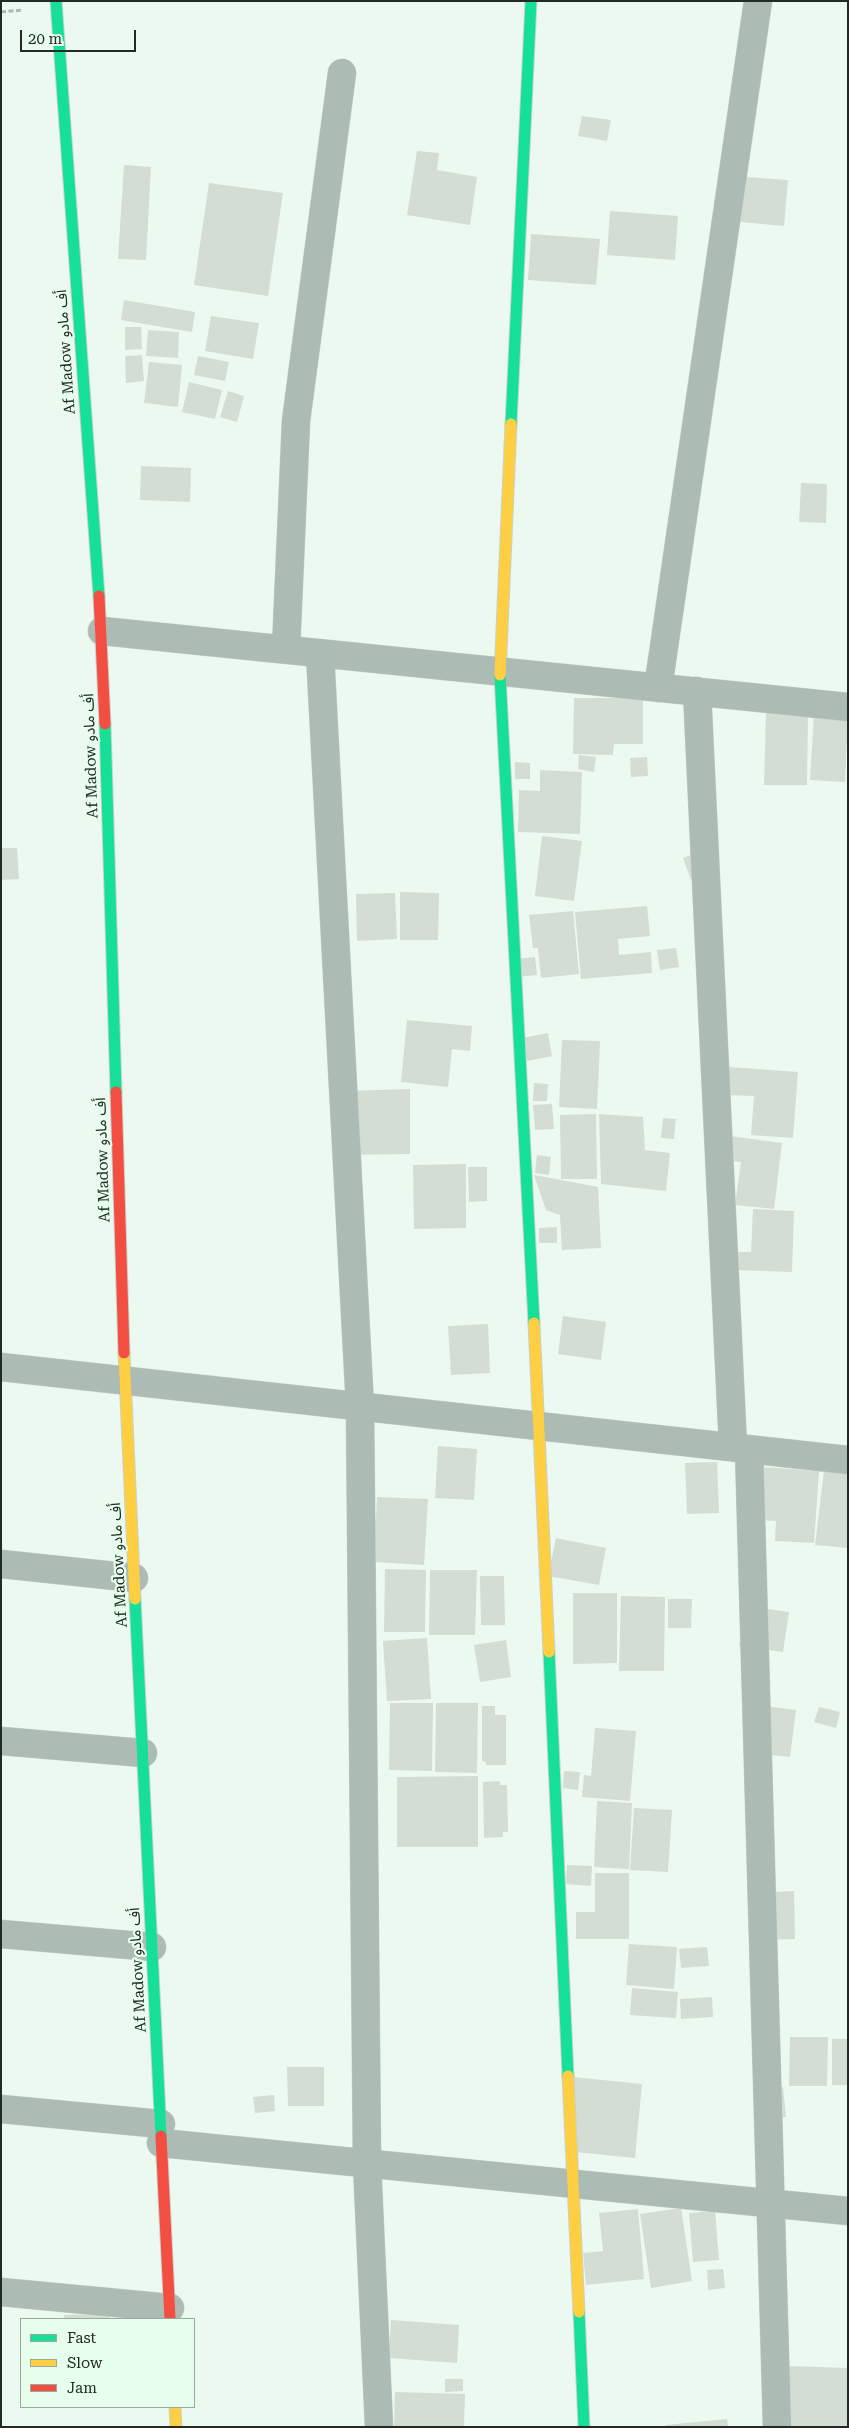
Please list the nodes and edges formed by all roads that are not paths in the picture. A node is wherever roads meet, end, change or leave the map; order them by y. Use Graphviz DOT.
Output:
graph roads {
  1 [pos="56,1"];
  2 [pos="531,1"];
  3 [pos="758,1"];
  4 [pos="342,73"];
  5 [pos="102,631"];
  6 [pos="286,649"];
  7 [pos="320,653"];
  8 [pos="500,672"];
  9 [pos="658,688"];
  10 [pos="697,692"];
  11 [pos="848,707"];
  12 [pos="1,1367"];
  13 [pos="125,1381"];
  14 [pos="360,1407"];
  15 [pos="538,1426"];
  16 [pos="741,1448"];
  17 [pos="848,1460"];
  18 [pos="1,1564"];
  19 [pos="134,1578"];
  20 [pos="1,1741"];
  21 [pos="143,1753"];
  22 [pos="1,1934"];
  23 [pos="152,1947"];
  24 [pos="1,2109"];
  25 [pos="161,2133"];
  26 [pos="368,2163"];
  27 [pos="573,2183"];
  28 [pos="771,2203"];
  29 [pos="848,2211"];
  30 [pos="1,2292"];
  31 [pos="170,2314"];
  32 [pos="175,2408"];
  33 [pos="176,2427"];
  34 [pos="379,2427"];
  35 [pos="584,2427"];
  36 [pos="777,2427"];
  1 -- 5 [label="street, Af Madow أف مادو"];
  2 -- 8 [label="street"];
  3 -- 9 [label="street"];
  4 -- 6 [label="street"];
  5 -- 6 [label="street"];
  5 -- 13 [label="street, Af Madow أف مادو"];
  6 -- 7 [label="street"];
  7 -- 8 [label="street"];
  7 -- 14 [label="street"];
  8 -- 9 [label="street"];
  8 -- 15 [label="street"];
  9 -- 10 [label="street"];
  10 -- 11 [label="street"];
  10 -- 16 [label="street"];
  12 -- 13 [label="street"];
  13 -- 14 [label="street"];
  13 -- 19 [label="street, Af Madow أف مادو"];
  14 -- 15 [label="street"];
  14 -- 26 [label="street"];
  15 -- 16 [label="street"];
  15 -- 27 [label="street"];
  16 -- 17 [label="street"];
  16 -- 28 [label="street"];
  18 -- 19 [label="street"];
  19 -- 21 [label="street, Af Madow أف مادو"];
  20 -- 21 [label="street"];
  21 -- 23 [label="street, Af Madow أف مادو"];
  22 -- 23 [label="street"];
  23 -- 25 [label="street, Af Madow أف مادو"];
  24 -- 25 [label="street"];
  25 -- 26 [label="street"];
  25 -- 31 [label="street, Af Madow أف مادو"];
  26 -- 27 [label="street"];
  26 -- 34 [label="street"];
  27 -- 28 [label="street"];
  27 -- 35 [label="street"];
  28 -- 29 [label="street"];
  28 -- 36 [label="street"];
  30 -- 31 [label="street"];
  32 -- 33 [label="street"];
}
